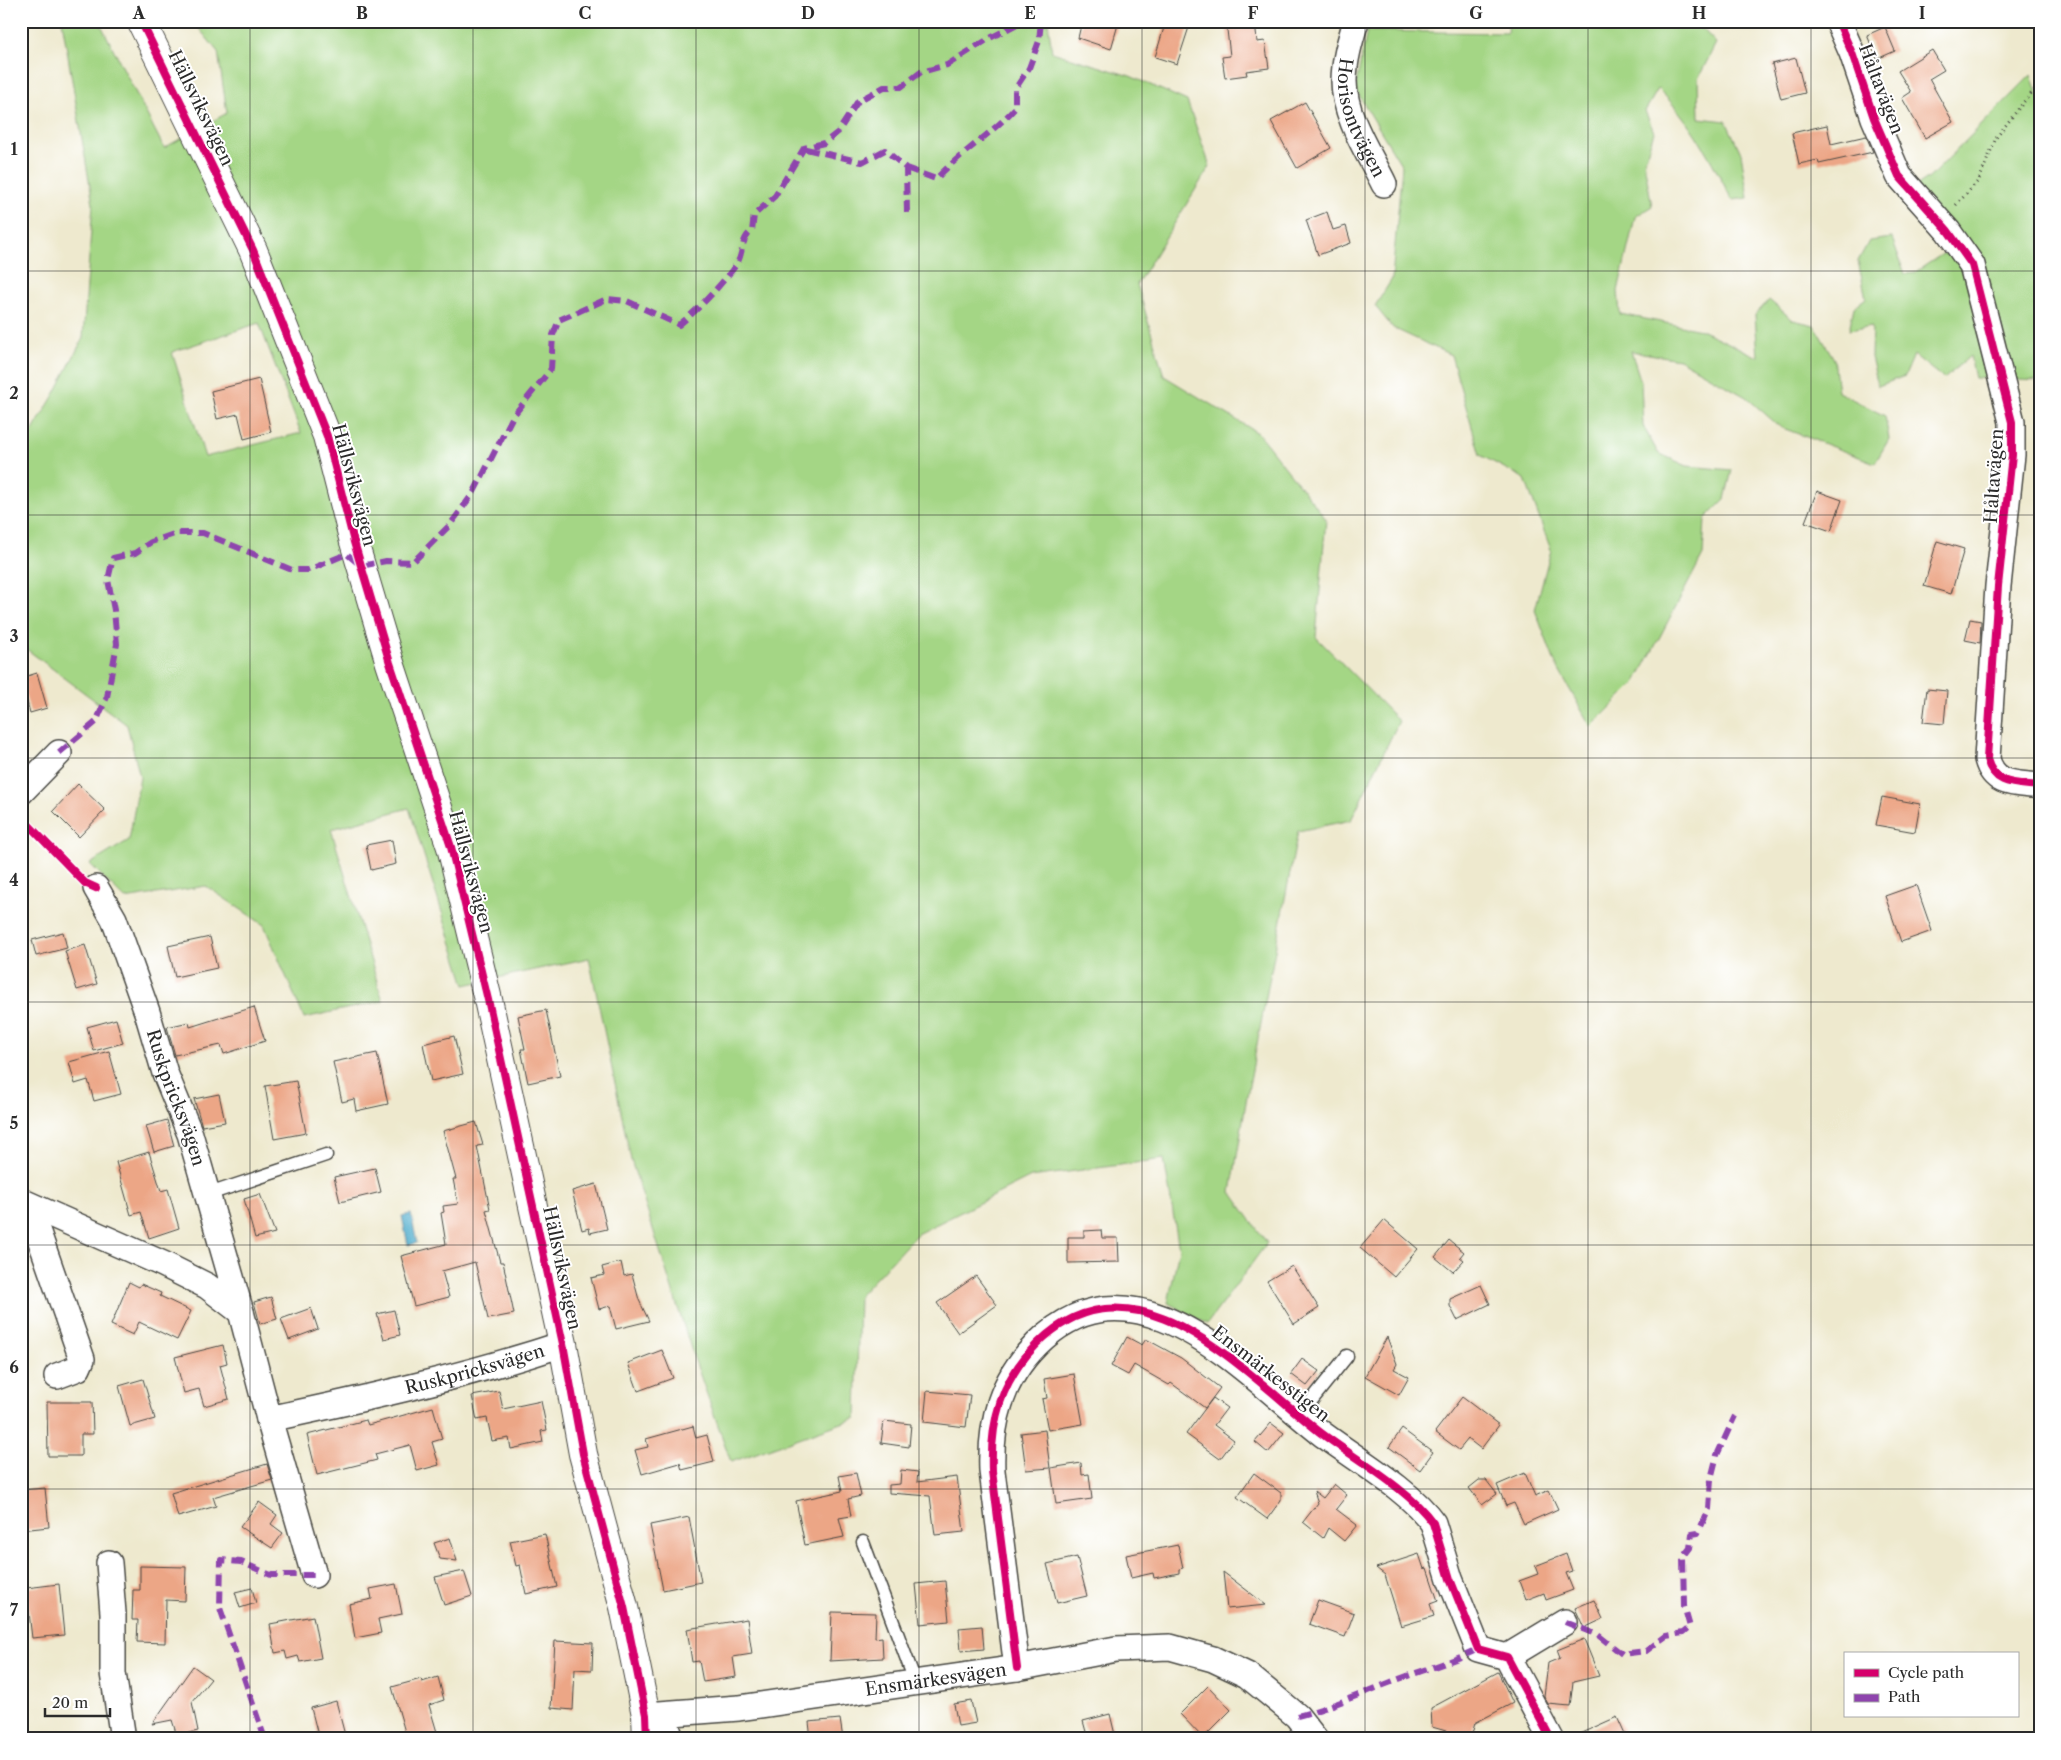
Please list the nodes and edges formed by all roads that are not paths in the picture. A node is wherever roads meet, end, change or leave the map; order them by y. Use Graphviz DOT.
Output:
graph roads {
  1 [pos="141,21"];
  2 [pos="1356,21"];
  3 [pos="1838,21"];
  4 [pos="1384,184"];
  5 [pos="59,753"];
  6 [pos="2040,786"];
  7 [pos="21,792"];
  8 [pos="96,888"];
  9 [pos="326,1155"];
  10 [pos="206,1195"];
  11 [pos="30,1205"];
  12 [pos="241,1312"];
  13 [pos="563,1344"];
  14 [pos="1347,1356"];
  15 [pos="57,1376"];
  16 [pos="1299,1416"];
  17 [pos="269,1419"];
  18 [pos="863,1542"];
  19 [pos="109,1563"];
  20 [pos="314,1575"];
  21 [pos="1565,1622"];
  22 [pos="1507,1657"];
  23 [pos="1017,1668"];
  24 [pos="915,1681"];
  25 [pos="652,1723"];
  26 [pos="123,1739"];
  27 [pos="671,1739"];
  28 [pos="1315,1739"];
  29 [pos="1551,1739"];
  1 -- 13 [label="street, Hällsviksvägen"];
  2 -- 4 [label="street, Horisontvägen"];
  3 -- 6 [label="street, Håltavägen"];
  5 -- 7 [label="street"];
  8 -- 10 [label="street, Ruskpricksvägen"];
  9 -- 10 [label="lane"];
  10 -- 12 [label="street, Ruskpricksvägen"];
  11 -- 12 [label="street"];
  11 -- 15 [label="street"];
  12 -- 17 [label="street, Ruskpricksvägen"];
  13 -- 17 [label="street, Ruskpricksvägen"];
  13 -- 25 [label="street, Hällsviksvägen"];
  14 -- 16 [label="lane"];
  16 -- 22 [label="street, Ensmärkesstigen"];
  16 -- 23 [label="street, Ensmärkesstigen"];
  17 -- 20 [label="street, Ruskpricksvägen"];
  18 -- 24 [label="lane"];
  19 -- 26 [label="street"];
  21 -- 22 [label="street"];
  22 -- 29 [label="street"];
  23 -- 24 [label="street, Ensmärkesvägen"];
  23 -- 28 [label="street, Ensmärkesvägen"];
  24 -- 25 [label="street, Ensmärkesvägen"];
  25 -- 27 [label="street"];
}
